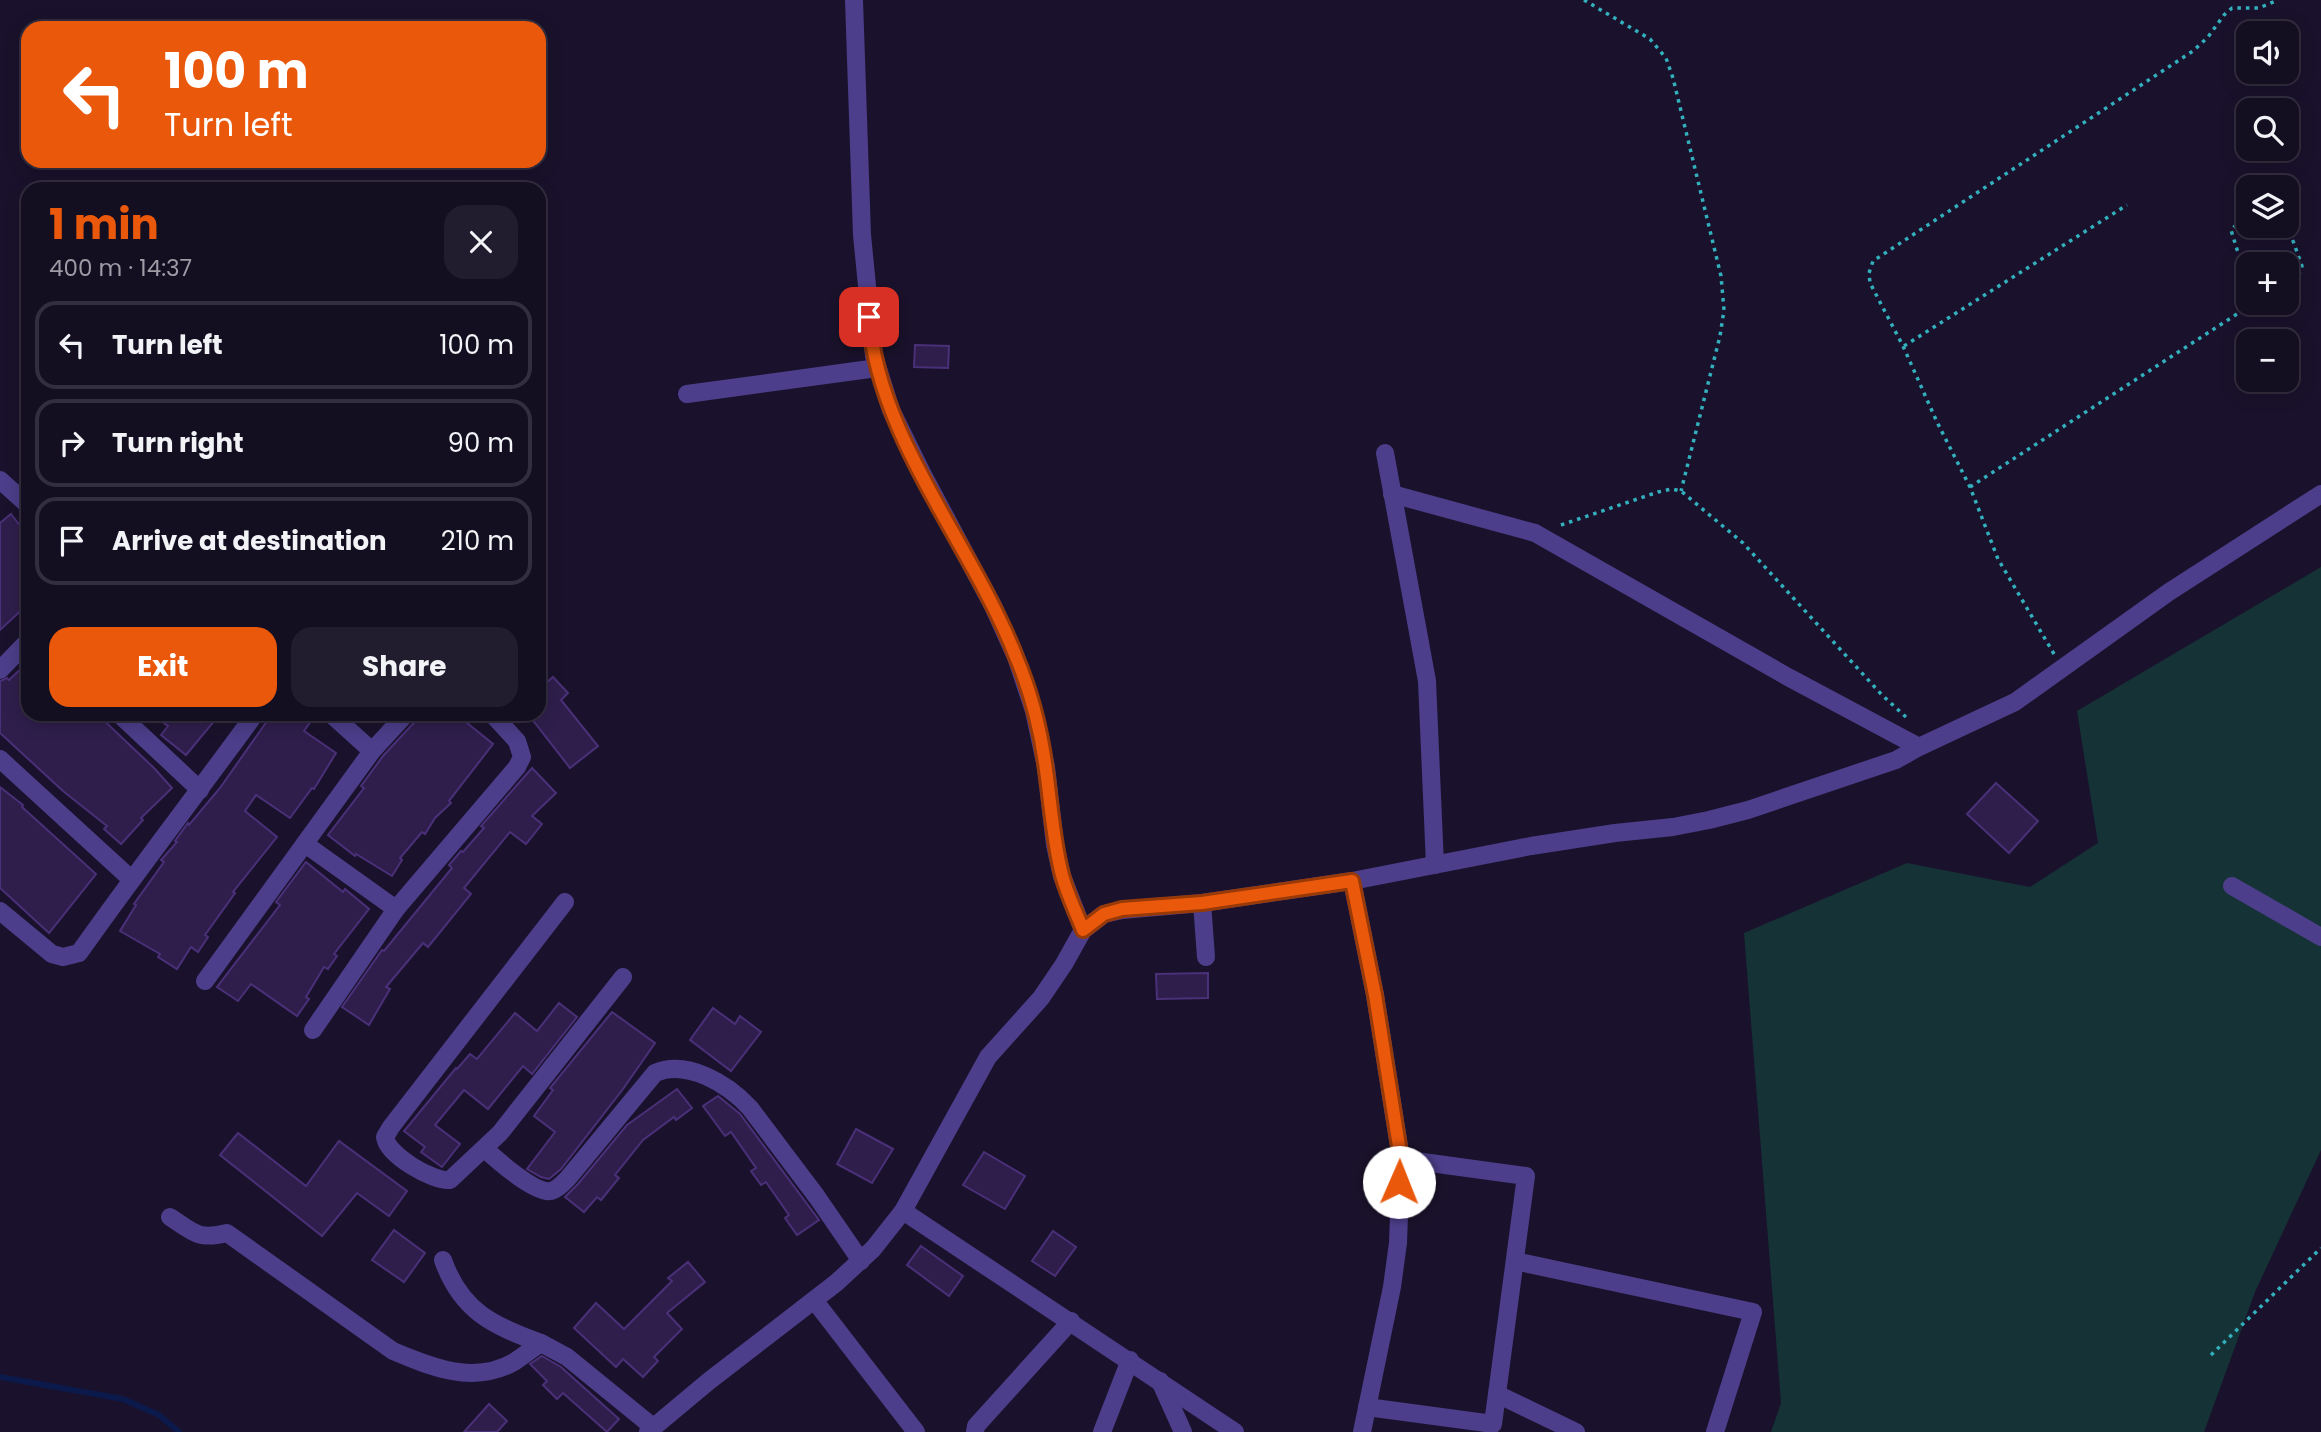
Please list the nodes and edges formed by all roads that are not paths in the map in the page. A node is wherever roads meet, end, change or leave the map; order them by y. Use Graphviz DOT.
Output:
graph roads {
  1 [pos="855,0"];
  2 [pos="877,368"];
  3 [pos="687,394"];
  4 [pos="1385,453"];
  5 [pos="3,489"];
  6 [pos="1392,494"];
  7 [pos="2321,494"];
  8 [pos="21,501"];
  9 [pos="21,648"];
  10 [pos="0,670"];
  11 [pos="126,721"];
  12 [pos="250,721"];
  13 [pos="339,721"];
  14 [pos="400,721"];
  15 [pos="498,721"];
  16 [pos="1926,744"];
  17 [pos="372,751"];
  18 [pos="0,759"];
  19 [pos="200,790"];
  20 [pos="305,844"];
  21 [pos="1435,865"];
  22 [pos="131,879"];
  23 [pos="1352,881"];
  24 [pos="2232,886"];
  25 [pos="565,902"];
  26 [pos="1202,903"];
  27 [pos="396,909"];
  28 [pos="0,911"];
  29 [pos="1083,930"];
  30 [pos="2321,937"];
  31 [pos="1206,957"];
  32 [pos="623,976"];
  33 [pos="205,981"];
  34 [pos="313,1030"];
  35 [pos="485,1149"];
  36 [pos="1401,1159"];
  37 [pos="903,1210"];
  38 [pos="170,1217"];
  39 [pos="443,1260"];
  40 [pos="861,1261"];
  41 [pos="1515,1261"];
  42 [pos="814,1300"];
  43 [pos="1071,1321"];
  44 [pos="541,1343"];
  45 [pos="1130,1360"];
  46 [pos="1160,1381"];
  47 [pos="1497,1394"];
  48 [pos="1367,1407"];
  49 [pos="659,1428"];
  50 [pos="916,1432"];
  51 [pos="975,1432"];
  52 [pos="1102,1432"];
  53 [pos="1183,1432"];
  54 [pos="1234,1432"];
  55 [pos="1362,1432"];
  56 [pos="1576,1432"];
  57 [pos="1714,1432"];
  1 -- 2 [label="street"];
  2 -- 3 [label="street"];
  2 -- 29 [label="street"];
  4 -- 6 [label="street"];
  5 -- 8 [label="street"];
  6 -- 16 [label="street"];
  6 -- 21 [label="street"];
  7 -- 16 [label="street"];
  9 -- 10 [label="street"];
  11 -- 19 [label="street"];
  12 -- 19 [label="street"];
  13 -- 17 [label="street"];
  14 -- 17 [label="street"];
  15 -- 27 [label="street"];
  16 -- 21 [label="street"];
  17 -- 20 [label="street"];
  18 -- 22 [label="street"];
  19 -- 22 [label="street"];
  20 -- 27 [label="street"];
  20 -- 33 [label="street"];
  21 -- 23 [label="street"];
  22 -- 28 [label="street"];
  23 -- 26 [label="street"];
  23 -- 36 [label="street"];
  24 -- 30 [label="street"];
  25 -- 35 [label="street"];
  26 -- 29 [label="street"];
  26 -- 31 [label="street"];
  27 -- 34 [label="street"];
  29 -- 37 [label="street"];
  32 -- 35 [label="street"];
  35 -- 40 [label="street"];
  36 -- 41 [label="street"];
  36 -- 48 [label="street"];
  37 -- 40 [label="street"];
  37 -- 43 [label="street"];
  38 -- 44 [label="street"];
  39 -- 44 [label="street"];
  40 -- 42 [label="street"];
  41 -- 47 [label="street"];
  41 -- 57 [label="street"];
  42 -- 49 [label="street"];
  42 -- 50 [label="street"];
  43 -- 45 [label="street"];
  43 -- 51 [label="street"];
  44 -- 49 [label="street"];
  45 -- 46 [label="street"];
  45 -- 52 [label="street"];
  46 -- 53 [label="street"];
  46 -- 54 [label="street"];
  47 -- 48 [label="street"];
  47 -- 56 [label="street"];
  48 -- 55 [label="street"];
}
